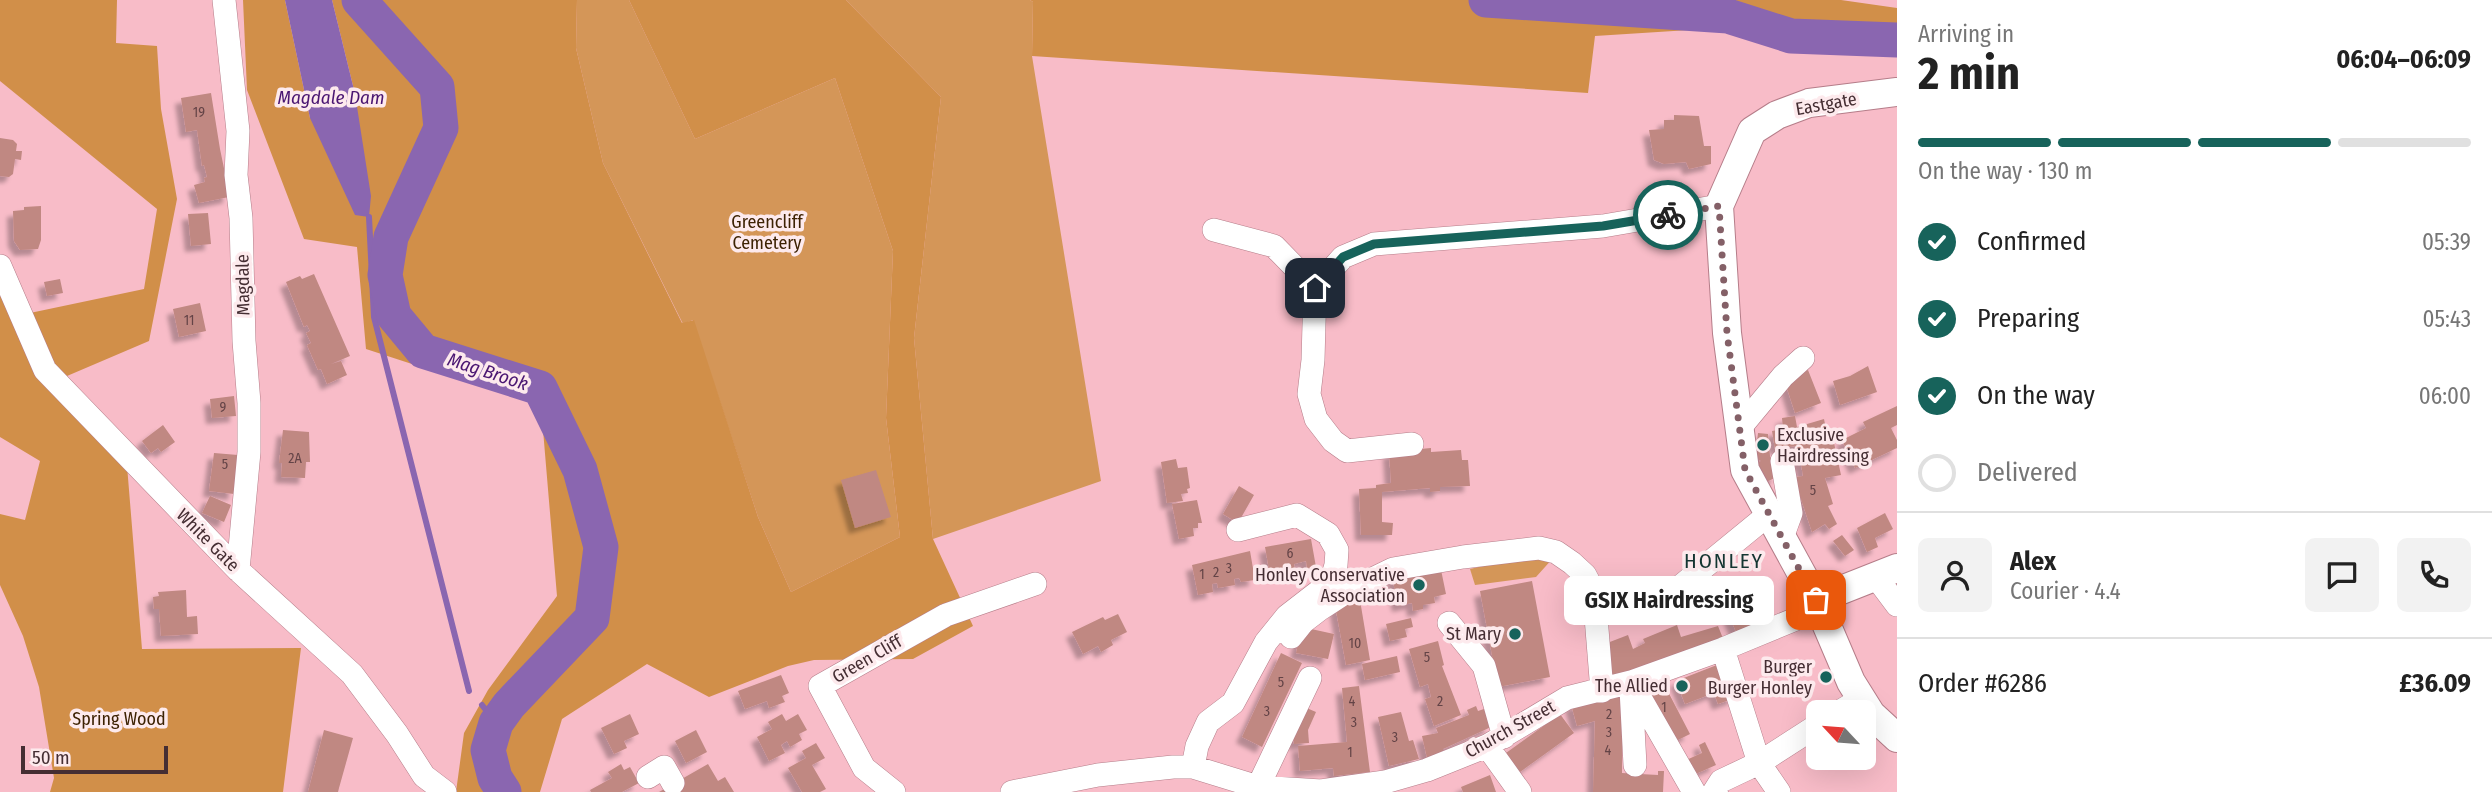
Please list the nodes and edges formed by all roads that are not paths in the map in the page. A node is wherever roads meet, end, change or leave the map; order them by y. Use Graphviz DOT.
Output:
graph roads {
  1 [pos="224,0"];
  2 [pos="1897,92"];
  3 [pos="1719,206"];
  4 [pos="1214,230"];
  5 [pos="0,266"];
  6 [pos="1315,288"];
  7 [pos="1803,358"];
  8 [pos="1739,429"];
  9 [pos="1412,444"];
  10 [pos="1782,461"];
  11 [pos="1776,526"];
  12 [pos="1238,530"];
  13 [pos="238,570"];
  14 [pos="1890,575"];
  15 [pos="1035,584"];
  16 [pos="1818,605"];
  17 [pos="1897,605"];
  18 [pos="1659,610"];
  19 [pos="1449,624"];
  20 [pos="1291,637"];
  21 [pos="1723,649"];
  22 [pos="1310,678"];
  23 [pos="1631,682"];
  24 [pos="1602,691"];
  25 [pos="1850,700"];
  26 [pos="1876,719"];
  27 [pos="1806,733"];
  28 [pos="1897,738"];
  29 [pos="1496,741"];
  30 [pos="1759,763"];
  31 [pos="1635,765"];
  32 [pos="1193,767"];
  33 [pos="648,777"];
  34 [pos="673,783"];
  35 [pos="1264,789"];
  36 [pos="1021,791"];
  37 [pos="445,792"];
  38 [pos="894,792"];
  39 [pos="1520,792"];
  40 [pos="1694,792"];
  41 [pos="1714,792"];
  42 [pos="1779,792"];
  1 -- 13 [label="street, Magdale"];
  2 -- 3 [label="street, Eastgate"];
  3 -- 6 [label="street"];
  3 -- 8 [label="street, Eastgate"];
  4 -- 6 [label="street"];
  5 -- 13 [label="street, White Gate"];
  6 -- 9 [label="street"];
  7 -- 8 [label="street"];
  8 -- 11 [label="street, Eastgate"];
  10 -- 11 [label="street"];
  11 -- 16 [label="street, Eastgate"];
  11 -- 18 [label="street"];
  12 -- 32 [label="street"];
  13 -- 37 [label="street, White Gate"];
  14 -- 16 [label="street"];
  14 -- 17 [label="street"];
  15 -- 38 [label="street, Green Cliff"];
  16 -- 21 [label="street, Church Street"];
  16 -- 25 [label="street, Eastgate"];
  19 -- 29 [label="street"];
  20 -- 24 [label="street"];
  21 -- 23 [label="street, Church Street"];
  21 -- 30 [label="street"];
  22 -- 35 [label="street"];
  23 -- 24 [label="street, Church Street"];
  23 -- 31 [label="street"];
  23 -- 40 [label="street"];
  24 -- 29 [label="street, Church Street"];
  26 -- 28 [label="street, Eastgate"];
  27 -- 30 [label="street"];
  29 -- 35 [label="street, Church Street"];
  29 -- 39 [label="street"];
  30 -- 41 [label="street"];
  30 -- 42 [label="street"];
  32 -- 35 [label="street, Church Street"];
  32 -- 36 [label="street, Church Street"];
  33 -- 34 [label="street"];
}
